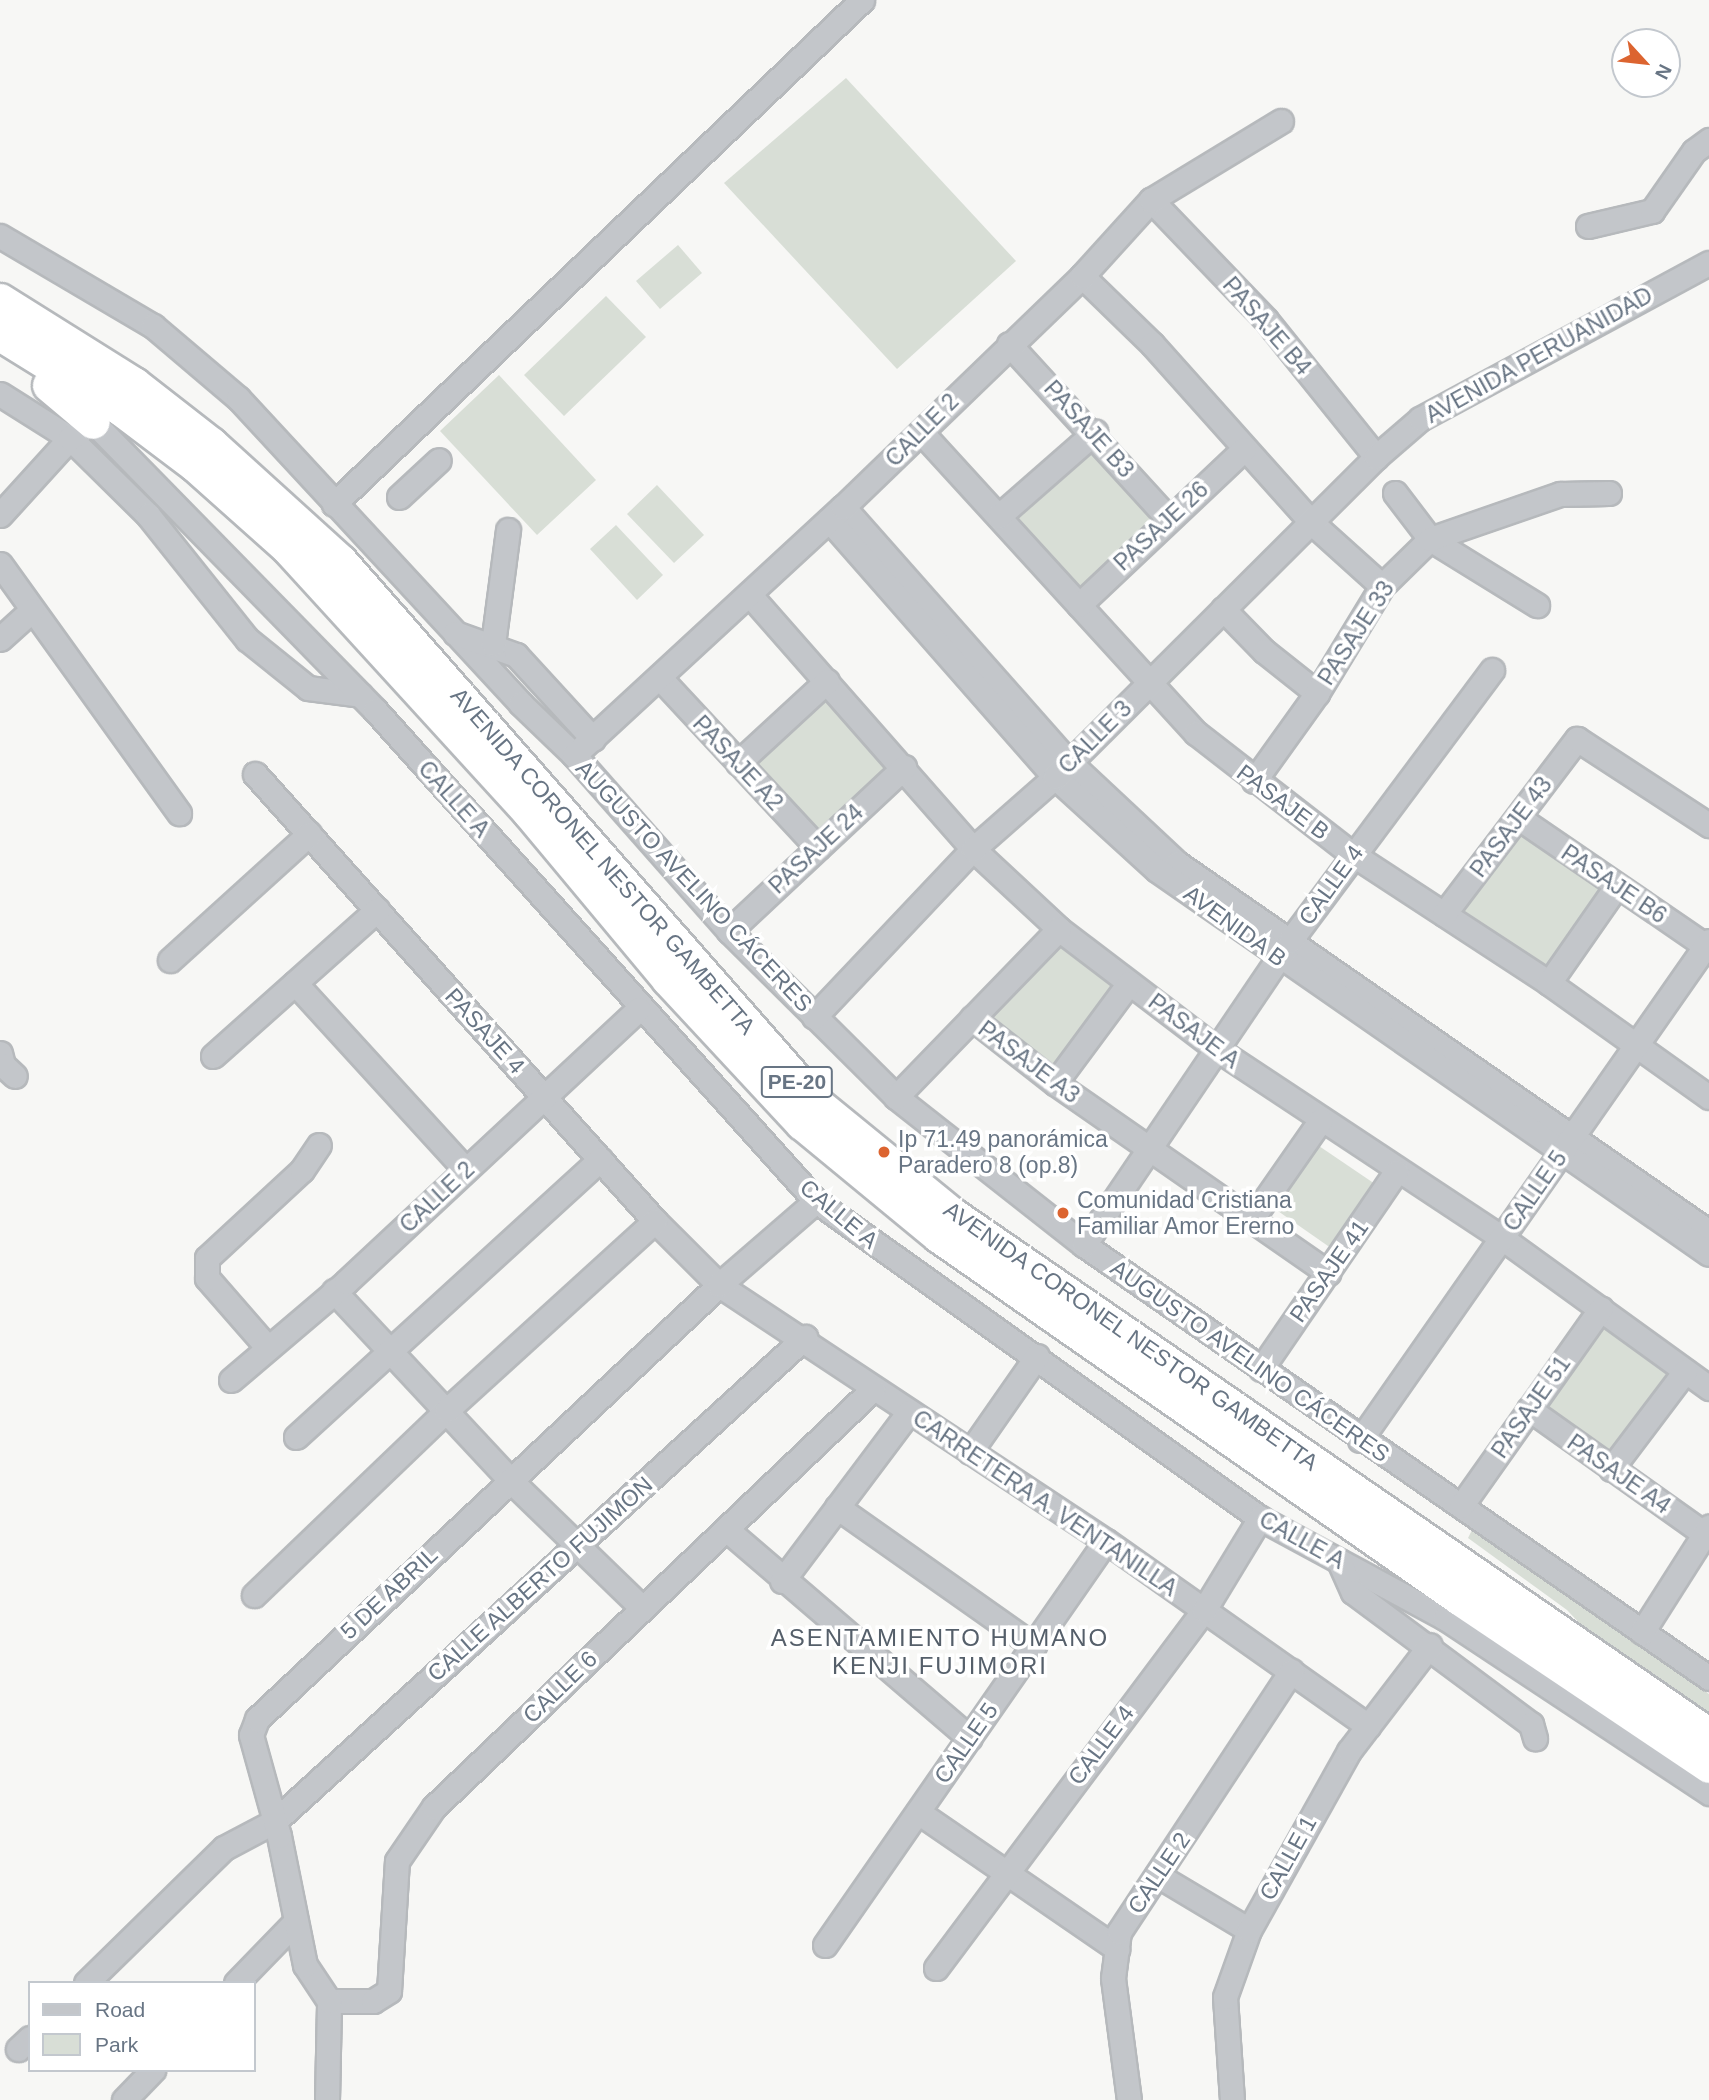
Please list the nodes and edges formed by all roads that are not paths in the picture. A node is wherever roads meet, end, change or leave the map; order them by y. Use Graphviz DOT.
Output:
graph roads {
  1 [pos="862,0"];
  2 [pos="1281,121"];
  3 [pos="1709,140"];
  4 [pos="1152,200"];
  5 [pos="1588,226"];
  6 [pos="0,236"];
  7 [pos="1709,263"];
  8 [pos="1082,276"];
  9 [pos="0,300"];
  10 [pos="0,334"];
  11 [pos="1009,344"];
  12 [pos="0,347"];
  13 [pos="0,394"];
  14 [pos="82,430"];
  15 [pos="920,432"];
  16 [pos="1094,432"];
  17 [pos="1244,449"];
  18 [pos="1376,457"];
  19 [pos="439,460"];
  20 [pos="1395,493"];
  21 [pos="1609,493"];
  22 [pos="399,497"];
  23 [pos="334,504"];
  24 [pos="836,513"];
  25 [pos="0,515"];
  26 [pos="999,516"];
  27 [pos="1167,517"];
  28 [pos="1312,523"];
  29 [pos="508,530"];
  30 [pos="1430,540"];
  31 [pos="0,564"];
  32 [pos="1382,586"];
  33 [pos="749,594"];
  34 [pos="1079,605"];
  35 [pos="1537,605"];
  36 [pos="1223,609"];
  37 [pos="32,610"];
  38 [pos="455,632"];
  39 [pos="0,639"];
  40 [pos="493,644"];
  41 [pos="1492,670"];
  42 [pos="660,678"];
  43 [pos="827,681"];
  44 [pos="1149,684"];
  45 [pos="1317,693"];
  46 [pos="361,695"];
  47 [pos="593,739"];
  48 [pos="574,755"];
  49 [pos="738,763"];
  50 [pos="904,767"];
  51 [pos="1062,770"];
  52 [pos="255,774"];
  53 [pos="1254,782"];
  54 [pos="179,813"];
  55 [pos="1519,818"];
  56 [pos="1709,825"];
  57 [pos="309,834"];
  58 [pos="818,848"];
  59 [pos="973,849"];
  60 [pos="1352,855"];
  61 [pos="1616,887"];
  62 [pos="377,910"];
  63 [pos="1444,914"];
  64 [pos="1059,929"];
  65 [pos="729,931"];
  66 [pos="1708,945"];
  67 [pos="1284,950"];
  68 [pos="170,960"];
  69 [pos="295,983"];
  70 [pos="1129,983"];
  71 [pos="1549,984"];
  72 [pos="639,1009"];
  73 [pos="814,1017"];
  74 [pos="972,1018"];
  75 [pos="1634,1047"];
  76 [pos="1215,1048"];
  77 [pos="0,1053"];
  78 [pos="213,1056"];
  79 [pos="15,1076"];
  80 [pos="1055,1083"];
  81 [pos="544,1097"];
  82 [pos="897,1097"];
  83 [pos="1709,1097"];
  84 [pos="1320,1121"];
  85 [pos="319,1145"];
  86 [pos="1566,1145"];
  87 [pos="1150,1149"];
  88 [pos="600,1158"];
  89 [pos="466,1170"];
  90 [pos="1396,1172"];
  91 [pos="816,1200"];
  92 [pos="1251,1220"];
  93 [pos="655,1221"];
  94 [pos="1709,1232"];
  95 [pos="1502,1238"];
  96 [pos="1084,1245"];
  97 [pos="1709,1254"];
  98 [pos="1328,1273"];
  99 [pos="719,1284"];
  100 [pos="334,1291"];
  101 [pos="1601,1308"];
  102 [pos="805,1337"];
  103 [pos="268,1348"];
  104 [pos="393,1351"];
  105 [pos="1037,1356"];
  106 [pos="1261,1369"];
  107 [pos="1685,1371"];
  108 [pos="231,1380"];
  109 [pos="1709,1388"];
  110 [pos="873,1389"];
  111 [pos="1529,1409"];
  112 [pos="447,1410"];
  113 [pos="909,1412"];
  114 [pos="296,1437"];
  115 [pos="1360,1440"];
  116 [pos="970,1452"];
  117 [pos="1611,1469"];
  118 [pos="510,1480"];
  119 [pos="1461,1506"];
  120 [pos="837,1507"];
  121 [pos="1260,1518"];
  122 [pos="726,1529"];
  123 [pos="1707,1532"];
  124 [pos="1106,1541"];
  125 [pos="578,1543"];
  126 [pos="1339,1561"];
  127 [pos="782,1581"];
  128 [pos="254,1595"];
  129 [pos="642,1608"];
  130 [pos="1203,1610"];
  131 [pos="1642,1632"];
  132 [pos="1430,1645"];
  133 [pos="1034,1646"];
  134 [pos="1291,1671"];
  135 [pos="1709,1678"];
  136 [pos="1368,1726"];
  137 [pos="1709,1735"];
  138 [pos="970,1738"];
  139 [pos="1535,1738"];
  140 [pos="1709,1766"];
  141 [pos="1709,1793"];
  142 [pos="918,1812"];
  143 [pos="275,1821"];
  144 [pos="1005,1872"];
  145 [pos="1157,1875"];
  146 [pos="296,1920"];
  147 [pos="1249,1930"];
  148 [pos="825,1945"];
  149 [pos="1117,1949"];
  150 [pos="936,1968"];
  151 [pos="88,1981"];
  152 [pos="238,1981"];
  153 [pos="330,2001"];
  154 [pos="151,2072"];
  155 [pos="124,2100"];
  156 [pos="327,2100"];
  157 [pos="1129,2100"];
  158 [pos="1232,2100"];
  1 -- 23 [label="street"];
  2 -- 4 [label="street, CALLE 2"];
  3 -- 5 [label="street"];
  4 -- 8 [label="street, CALLE 2"];
  4 -- 18 [label="street, PASAJE B4"];
  6 -- 23 [label="street, AUGUSTO AVELINO CÁCERES"];
  7 -- 18 [label="street, AVENIDA PERUANIDAD"];
  8 -- 11 [label="street, CALLE 2"];
  8 -- 17 [label="street"];
  9 -- 137 [label="highway, AVENIDA CORONEL NESTOR GAMBETTA / PE-20"];
  10 -- 140 [label="highway, AVENIDA CORONEL NESTOR GAMBETTA / PE-20"];
  11 -- 15 [label="street, CALLE 2"];
  11 -- 16 [label="street, PASAJE B3"];
  12 -- 14 [label="highway"];
  13 -- 14 [label="street"];
  14 -- 25 [label="street"];
  14 -- 46 [label="street, CALLE A"];
  14 -- 46 [label="street"];
  15 -- 24 [label="street, CALLE 2"];
  15 -- 26 [label="street, PASAJE B"];
  16 -- 26 [label="street"];
  16 -- 27 [label="street, PASAJE B3"];
  17 -- 27 [label="street, PASAJE 26"];
  17 -- 28 [label="street"];
  18 -- 28 [label="street, CALLE 3"];
  19 -- 22 [label="street"];
  20 -- 30 [label="street"];
  21 -- 30 [label="street, PASAJE 33"];
  23 -- 38 [label="street, AUGUSTO AVELINO CÁCERES"];
  24 -- 33 [label="street, CALLE 2"];
  24 -- 51 [label="street, AVENIDA B"];
  26 -- 34 [label="street, PASAJE B"];
  27 -- 34 [label="street, PASAJE 26"];
  28 -- 32 [label="street"];
  28 -- 36 [label="street, CALLE 3"];
  29 -- 40 [label="street"];
  30 -- 32 [label="street, PASAJE 33"];
  30 -- 35 [label="street"];
  31 -- 37 [label="street"];
  32 -- 45 [label="street, PASAJE 33"];
  33 -- 42 [label="street, CALLE 2"];
  33 -- 43 [label="street, PASAJE A"];
  34 -- 44 [label="street, PASAJE B"];
  36 -- 44 [label="street, CALLE 3"];
  36 -- 45 [label="street"];
  37 -- 39 [label="street"];
  37 -- 54 [label="street"];
  38 -- 40 [label="street"];
  38 -- 48 [label="street, AUGUSTO AVELINO CÁCERES"];
  40 -- 47 [label="street"];
  41 -- 60 [label="street, CALLE 4"];
  42 -- 47 [label="street, CALLE 2"];
  42 -- 49 [label="street, PASAJE A2"];
  43 -- 49 [label="street"];
  43 -- 50 [label="street, PASAJE A"];
  44 -- 51 [label="street, CALLE 3"];
  44 -- 53 [label="street, PASAJE B"];
  45 -- 53 [label="street, PASAJE 33"];
  46 -- 72 [label="street, CALLE A"];
  47 -- 48 [label="street, CALLE 2"];
  48 -- 65 [label="street, AUGUSTO AVELINO CÁCERES"];
  49 -- 58 [label="street, PASAJE A2"];
  50 -- 58 [label="street, PASAJE 24"];
  50 -- 59 [label="street, PASAJE A"];
  51 -- 59 [label="street, CALLE 3"];
  51 -- 67 [label="street, AVENIDA B"];
  52 -- 57 [label="street, PASAJE 4"];
  53 -- 60 [label="street, PASAJE B"];
  55 -- 56 [label="street, PASAJE 43"];
  55 -- 61 [label="street, PASAJE B6"];
  55 -- 63 [label="street, PASAJE 43"];
  57 -- 62 [label="street, PASAJE 4"];
  57 -- 68 [label="street"];
  58 -- 65 [label="street, PASAJE 24"];
  59 -- 64 [label="street, PASAJE A"];
  59 -- 73 [label="street, CALLE 3"];
  60 -- 63 [label="street, PASAJE B"];
  60 -- 67 [label="street, CALLE 4"];
  61 -- 66 [label="street, PASAJE B6"];
  61 -- 71 [label="street"];
  62 -- 69 [label="street"];
  62 -- 81 [label="street, PASAJE 4"];
  63 -- 71 [label="street, PASAJE B"];
  64 -- 70 [label="street, PASAJE A"];
  64 -- 74 [label="street"];
  65 -- 73 [label="street, AUGUSTO AVELINO CÁCERES"];
  66 -- 75 [label="street, CALLE 5"];
  67 -- 76 [label="street, CALLE 4"];
  67 -- 86 [label="street, AVENIDA B"];
  69 -- 78 [label="street"];
  69 -- 89 [label="street"];
  70 -- 76 [label="street, PASAJE A"];
  70 -- 80 [label="street"];
  71 -- 75 [label="street, PASAJE B"];
  72 -- 81 [label="street, CALLE 2"];
  72 -- 91 [label="street, CALLE A"];
  73 -- 82 [label="street, AUGUSTO AVELINO CÁCERES"];
  74 -- 80 [label="street, PASAJE A3"];
  74 -- 82 [label="street"];
  75 -- 83 [label="street, PASAJE B"];
  75 -- 86 [label="street, CALLE 5"];
  76 -- 84 [label="street, PASAJE A"];
  76 -- 87 [label="street, CALLE 4"];
  77 -- 79 [label="street"];
  80 -- 87 [label="street, PASAJE A3"];
  81 -- 88 [label="street, PASAJE 4"];
  81 -- 89 [label="street, CALLE 2"];
  82 -- 96 [label="street, AUGUSTO AVELINO CÁCERES"];
  84 -- 90 [label="street, PASAJE A"];
  84 -- 92 [label="street"];
  85 -- 103 [label="street"];
  86 -- 94 [label="street, AVENIDA B"];
  86 -- 95 [label="street, CALLE 5"];
  86 -- 97 [label="street, AVENIDA B"];
  87 -- 92 [label="street, PASAJE A3"];
  87 -- 96 [label="street, CALLE 4"];
  88 -- 93 [label="street, PASAJE 4"];
  88 -- 104 [label="street"];
  89 -- 100 [label="street, CALLE 2"];
  90 -- 95 [label="street, PASAJE A"];
  90 -- 98 [label="street, PASAJE 41"];
  91 -- 99 [label="street, 5 DE ABRIL"];
  91 -- 105 [label="street, CALLE A"];
  92 -- 98 [label="street, PASAJE A3"];
  93 -- 99 [label="street, PASAJE 4"];
  93 -- 112 [label="street"];
  95 -- 101 [label="street, PASAJE A"];
  95 -- 115 [label="street, CALLE 5"];
  96 -- 106 [label="street, AUGUSTO AVELINO CÁCERES"];
  98 -- 106 [label="street, PASAJE 41"];
  99 -- 102 [label="street, CARRETERA A. VENTANILLA"];
  99 -- 118 [label="street, 5 DE ABRIL"];
  100 -- 103 [label="street, CALLE 2"];
  100 -- 104 [label="street"];
  101 -- 107 [label="street, PASAJE A"];
  101 -- 111 [label="street, PASAJE 51"];
  102 -- 110 [label="street, CARRETERA A. VENTANILLA"];
  102 -- 125 [label="street, CALLE ALBERTO FUJIMON"];
  103 -- 108 [label="street, CALLE 2"];
  104 -- 112 [label="street"];
  104 -- 114 [label="street"];
  105 -- 116 [label="street"];
  105 -- 121 [label="street, CALLE A"];
  106 -- 115 [label="street, AUGUSTO AVELINO CÁCERES"];
  107 -- 109 [label="street, PASAJE A"];
  107 -- 117 [label="street"];
  110 -- 113 [label="street, CARRETERA A. VENTANILLA"];
  110 -- 122 [label="street, CALLE 6"];
  111 -- 117 [label="street, PASAJE A4"];
  111 -- 119 [label="street, PASAJE 51"];
  112 -- 118 [label="street"];
  112 -- 128 [label="street"];
  113 -- 116 [label="street, CARRETERA A. VENTANILLA"];
  113 -- 120 [label="street"];
  115 -- 119 [label="street, AUGUSTO AVELINO CÁCERES"];
  116 -- 124 [label="street, CARRETERA A. VENTANILLA"];
  117 -- 123 [label="street, PASAJE A4"];
  118 -- 125 [label="street"];
  118 -- 143 [label="street, 5 DE ABRIL"];
  119 -- 131 [label="street, AUGUSTO AVELINO CÁCERES"];
  120 -- 127 [label="street"];
  120 -- 133 [label="street"];
  121 -- 126 [label="street, CALLE A"];
  121 -- 130 [label="street, CALLE 4"];
  122 -- 127 [label="street"];
  122 -- 129 [label="street, CALLE 6"];
  123 -- 131 [label="street"];
  124 -- 130 [label="street, CARRETERA A. VENTANILLA"];
  124 -- 133 [label="street, CALLE 5"];
  125 -- 129 [label="street"];
  125 -- 143 [label="street, CALLE ALBERTO FUJIMON"];
  126 -- 132 [label="street"];
  126 -- 141 [label="street, CALLE A"];
  127 -- 138 [label="street"];
  129 -- 153 [label="street, CALLE 6"];
  130 -- 134 [label="street, CARRETERA A. VENTANILLA"];
  130 -- 144 [label="street, CALLE 4"];
  131 -- 135 [label="street, AUGUSTO AVELINO CÁCERES"];
  132 -- 136 [label="street, CALLE 1"];
  132 -- 139 [label="street"];
  133 -- 138 [label="street, CALLE 5"];
  134 -- 136 [label="street, CARRETERA A. VENTANILLA"];
  134 -- 145 [label="street, CALLE 2"];
  136 -- 147 [label="street, CALLE 1"];
  138 -- 142 [label="street, CALLE 5"];
  142 -- 144 [label="street"];
  142 -- 148 [label="street, CALLE 5"];
  143 -- 146 [label="street, 5 DE ABRIL"];
  143 -- 151 [label="street, CALLE ALBERTO FUJIMON"];
  144 -- 149 [label="street"];
  144 -- 150 [label="street, CALLE 4"];
  145 -- 147 [label="street"];
  145 -- 149 [label="street, CALLE 2"];
  146 -- 152 [label="street"];
  146 -- 153 [label="street, 5 DE ABRIL"];
  147 -- 158 [label="street, CALLE 1"];
  149 -- 157 [label="street, CALLE 2"];
  153 -- 156 [label="street"];
  154 -- 155 [label="street"];
}
